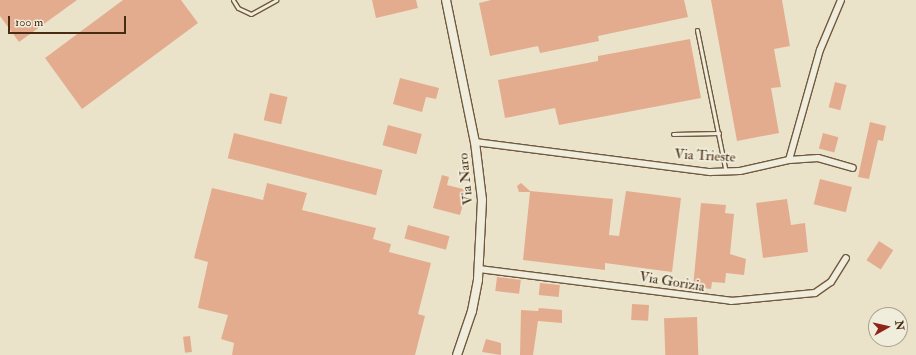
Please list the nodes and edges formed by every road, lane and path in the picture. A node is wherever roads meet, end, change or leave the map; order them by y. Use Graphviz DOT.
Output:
graph roads {
  1 [pos="233,0"];
  2 [pos="276,0"];
  3 [pos="446,0"];
  4 [pos="840,0"];
  5 [pos="697,30"];
  6 [pos="719,132"];
  7 [pos="673,134"];
  8 [pos="475,142"];
  9 [pos="789,160"];
  10 [pos="853,168"];
  11 [pos="726,172"];
  12 [pos="846,258"];
  13 [pos="479,269"];
  14 [pos="458,355"];
  1 -- 2 [label="lane"];
  3 -- 8 [label="street, Via Naro"];
  4 -- 9 [label="street"];
  5 -- 6 [label="lane"];
  6 -- 7 [label="lane"];
  6 -- 11 [label="lane"];
  8 -- 11 [label="street, Via Trieste"];
  8 -- 13 [label="street, Via Naro"];
  9 -- 10 [label="street, Via Trieste"];
  9 -- 11 [label="street, Via Trieste"];
  12 -- 13 [label="street, Via Gorizia"];
  13 -- 14 [label="street, Via Naro"];
}
